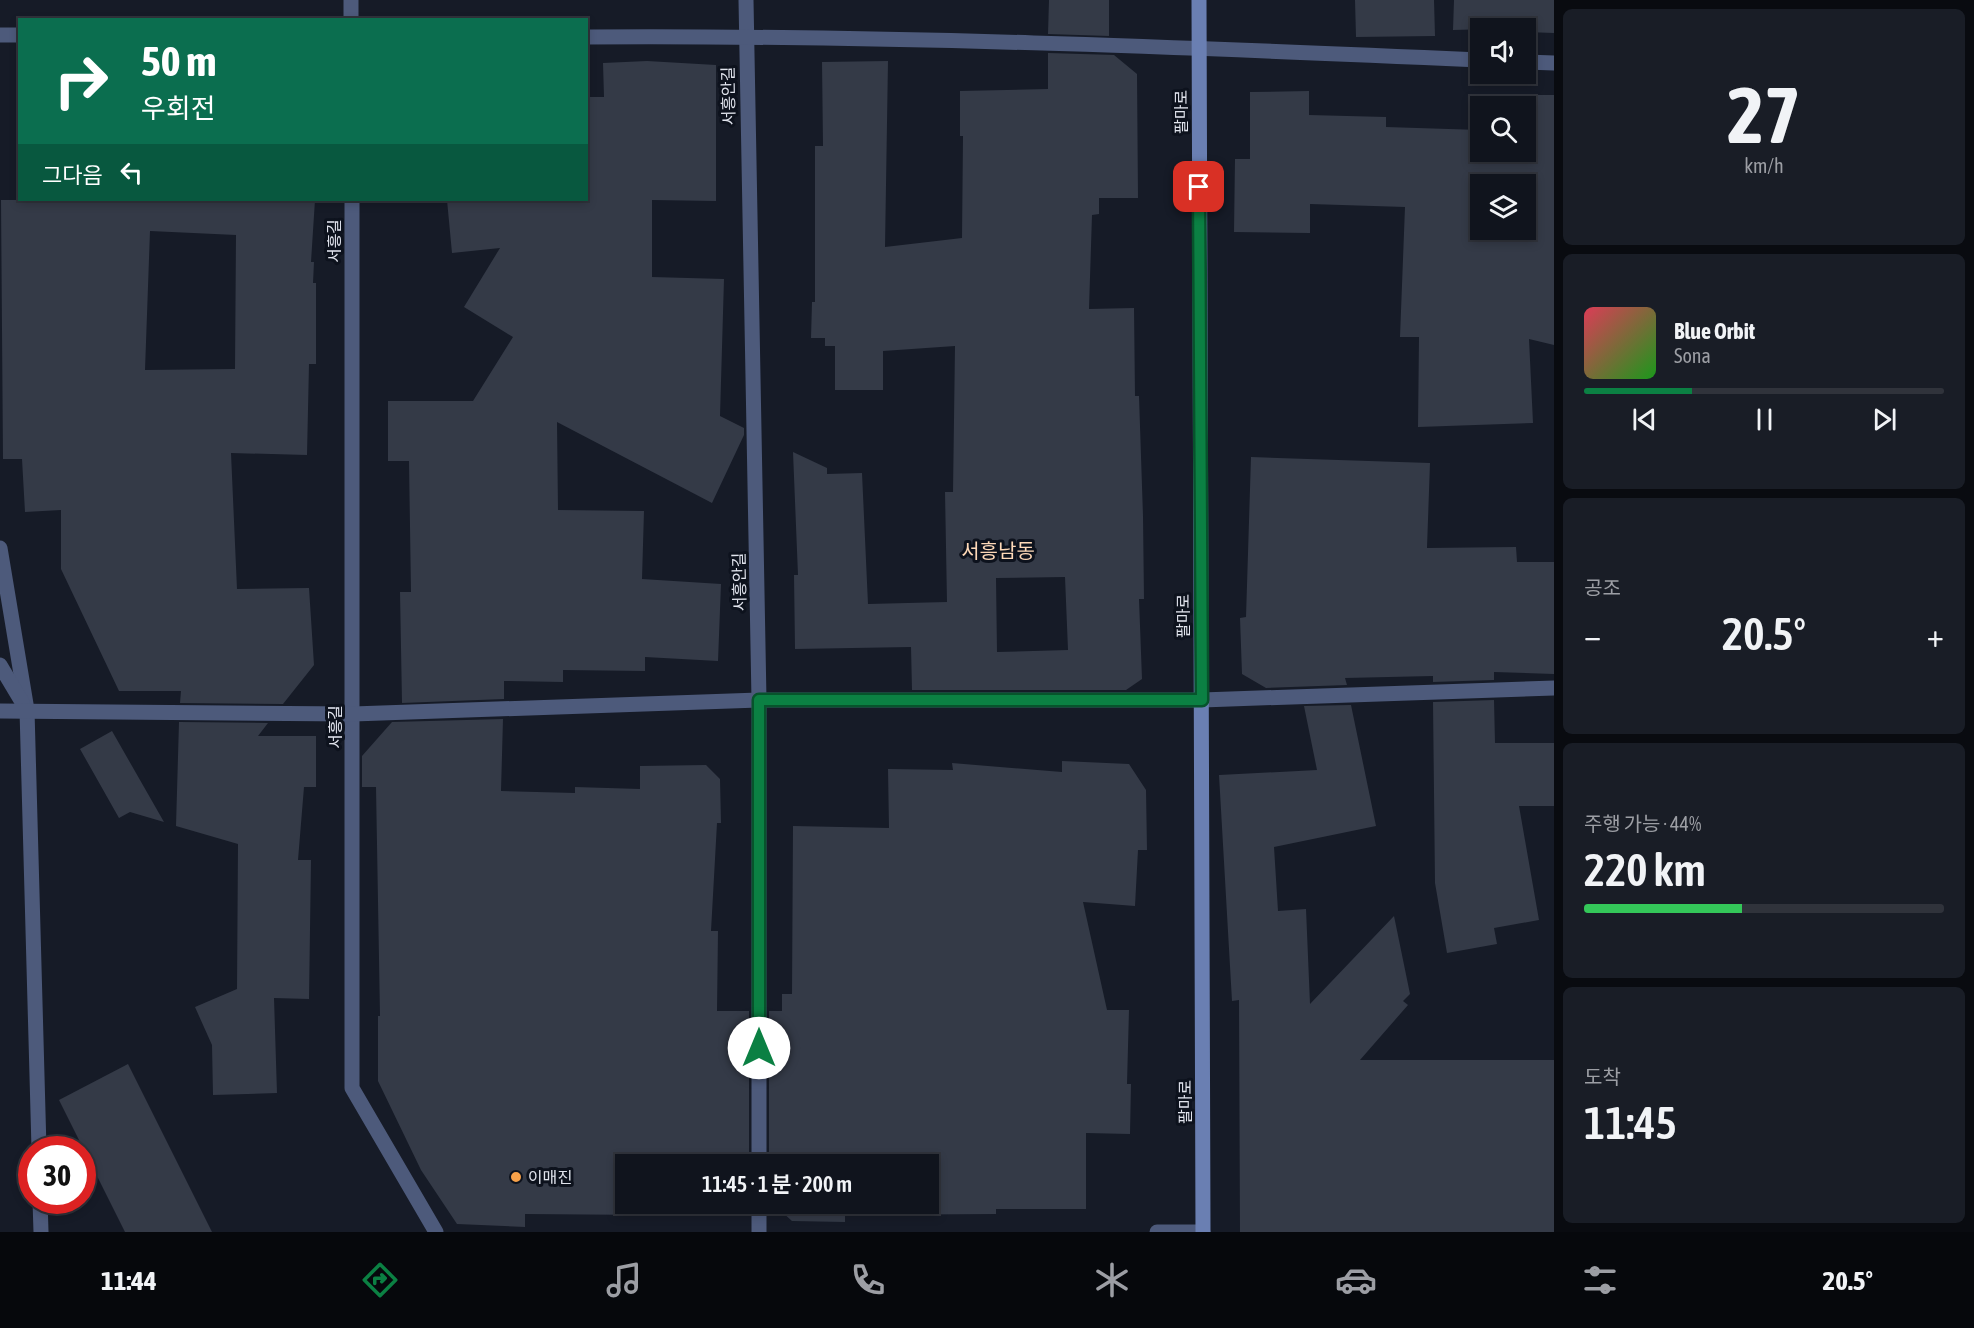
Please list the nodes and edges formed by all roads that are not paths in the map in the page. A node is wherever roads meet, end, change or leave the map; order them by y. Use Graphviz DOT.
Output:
graph roads {
  1 [pos="351,0"];
  2 [pos="746,0"];
  3 [pos="1199,0"];
  4 [pos="351,18"];
  5 [pos="0,35"];
  6 [pos="18,35"];
  7 [pos="745,36"];
  8 [pos="588,37"];
  9 [pos="1198,47"];
  10 [pos="1470,60"];
  11 [pos="1536,62"];
  12 [pos="1554,63"];
  13 [pos="352,201"];
  14 [pos="0,548"];
  15 [pos="0,665"];
  16 [pos="1554,688"];
  17 [pos="759,700"];
  18 [pos="1202,700"];
  19 [pos="27,710"];
  20 [pos="0,711"];
  21 [pos="353,714"];
  22 [pos="39,1136"];
  23 [pos="759,1154"];
  24 [pos="40,1214"];
  25 [pos="759,1214"];
  26 [pos="41,1232"];
  27 [pos="436,1232"];
  28 [pos="759,1232"];
  29 [pos="1157,1232"];
  30 [pos="1203,1232"];
  1 -- 4 [label="street"];
  2 -- 7 [label="street, 서흥안길"];
  3 -- 9 [label="street, 팔마로"];
  5 -- 6 [label="street"];
  7 -- 8 [label="street"];
  7 -- 9 [label="street"];
  7 -- 17 [label="street, 서흥안길"];
  9 -- 10 [label="street"];
  9 -- 18 [label="street, 팔마로"];
  11 -- 12 [label="street"];
  13 -- 21 [label="street, 서흥길"];
  14 -- 19 [label="street"];
  15 -- 19 [label="street"];
  16 -- 18 [label="street"];
  17 -- 18 [label="street"];
  17 -- 21 [label="street"];
  17 -- 23 [label="street, 서흥안길"];
  18 -- 30 [label="street, 팔마로"];
  19 -- 20 [label="street"];
  19 -- 21 [label="street"];
  19 -- 22 [label="street"];
  21 -- 27 [label="street, 서흥길"];
  24 -- 26 [label="street"];
  25 -- 28 [label="street"];
  29 -- 30 [label="street, 팔마로"];
}
